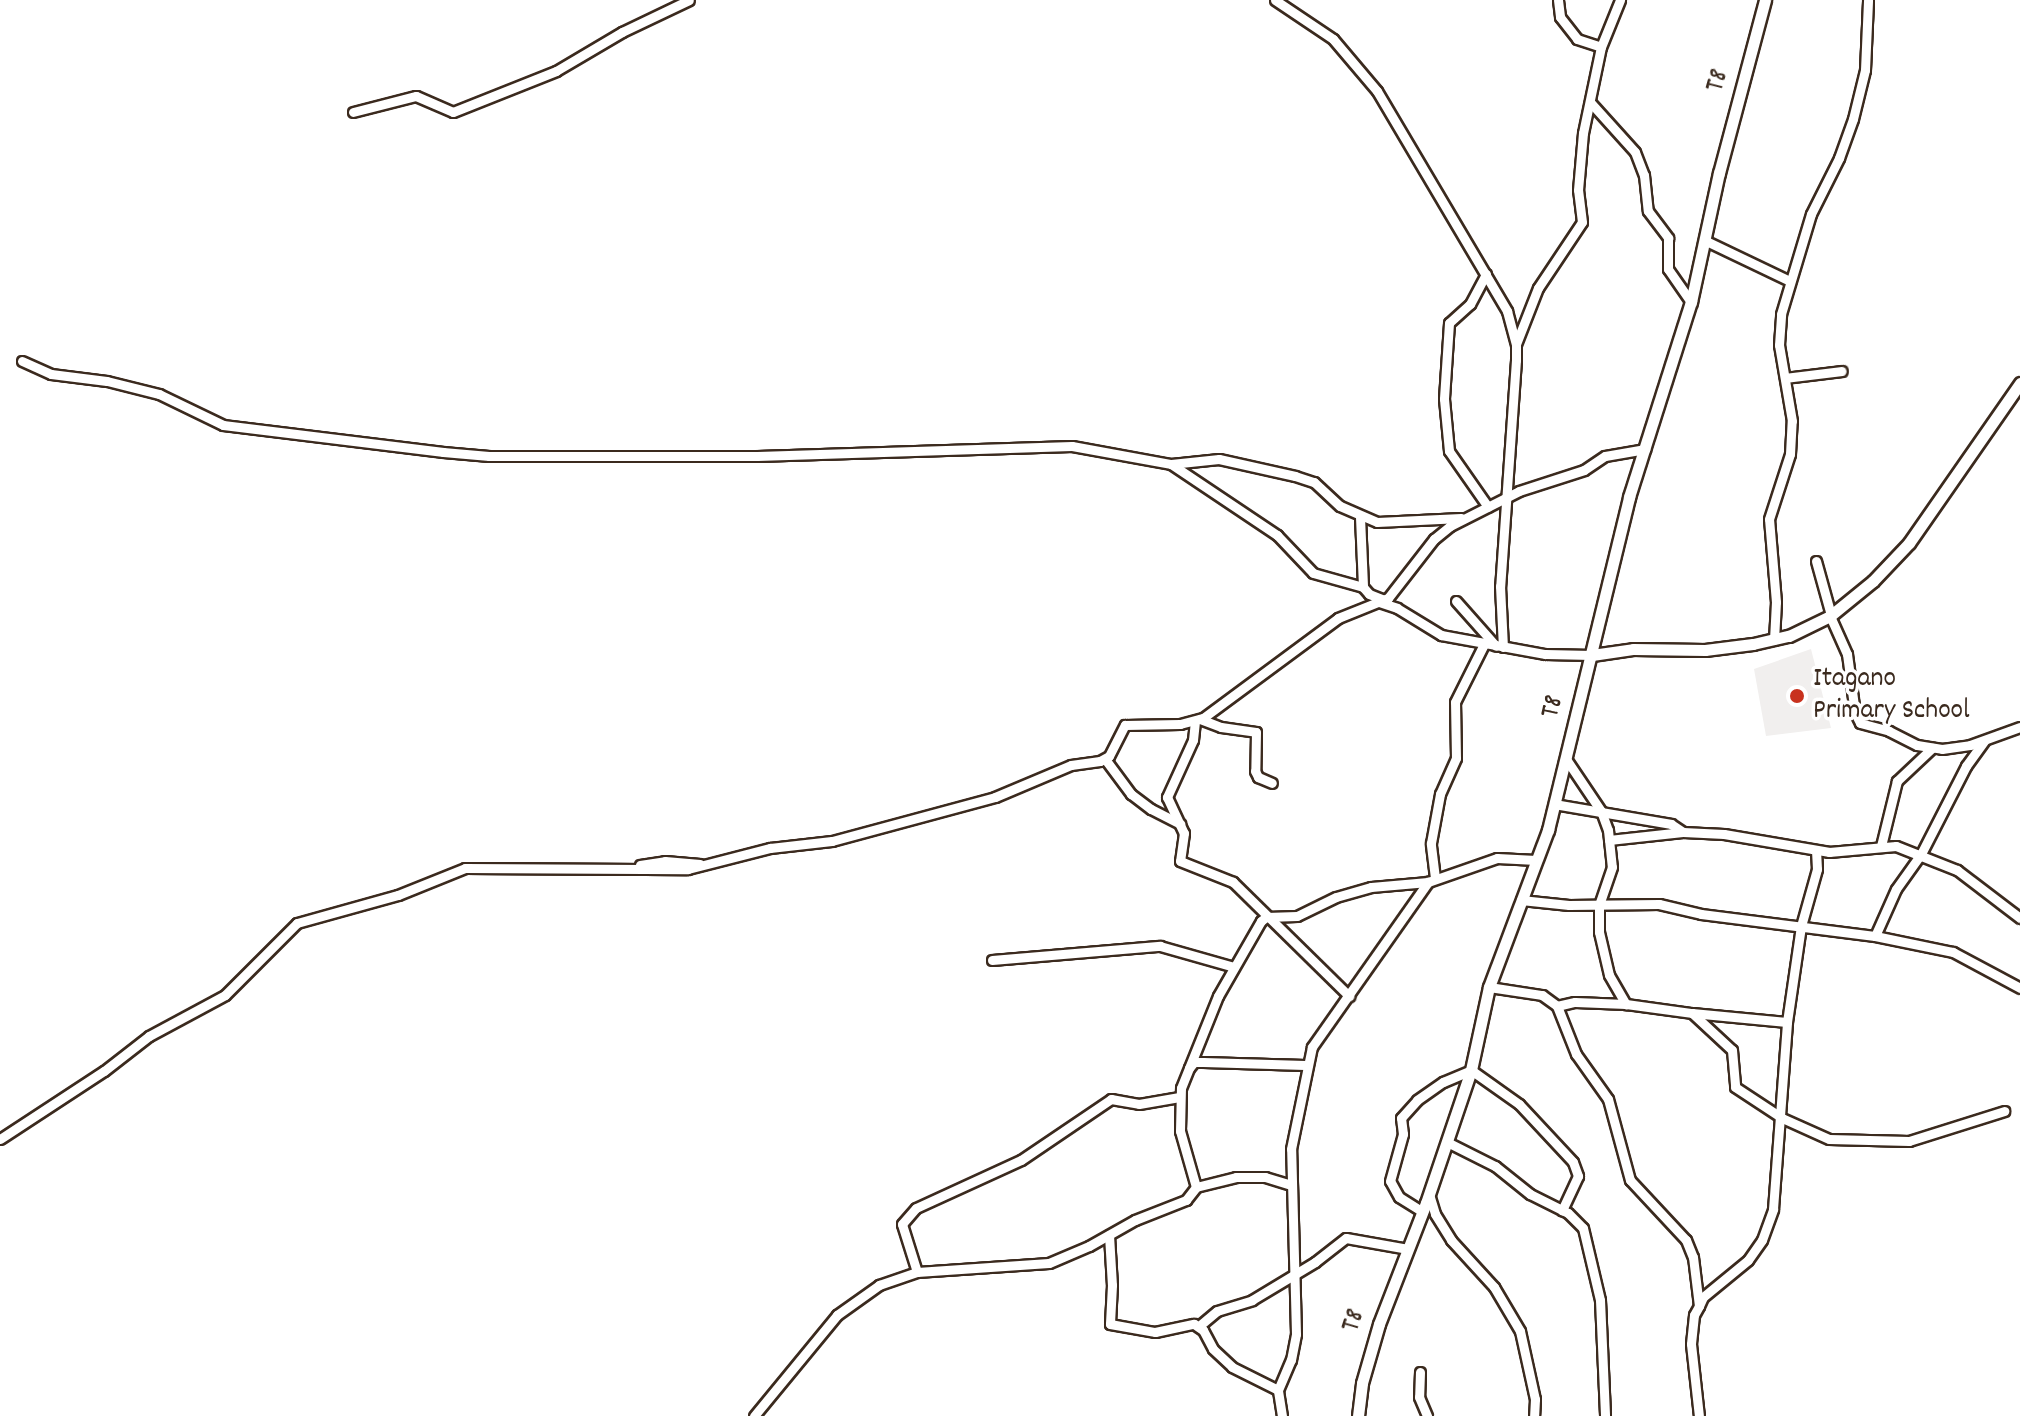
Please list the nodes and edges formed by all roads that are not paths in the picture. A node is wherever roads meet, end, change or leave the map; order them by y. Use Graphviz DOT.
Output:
graph roads {
  1 [pos="689,0"];
  2 [pos="1275,0"];
  3 [pos="1558,0"];
  4 [pos="1620,0"];
  5 [pos="1765,0"];
  6 [pos="1868,0"];
  7 [pos="1601,47"];
  8 [pos="1590,102"];
  9 [pos="353,112"];
  10 [pos="1706,241"];
  11 [pos="1486,274"];
  12 [pos="1790,281"];
  13 [pos="1691,302"];
  14 [pos="1516,344"];
  15 [pos="22,361"];
  16 [pos="1842,371"];
  17 [pos="1785,378"];
  18 [pos="2020,383"];
  19 [pos="1645,449"];
  20 [pos="1171,464"];
  21 [pos="1507,499"];
  22 [pos="1488,507"];
  23 [pos="1360,517"];
  24 [pos="1468,517"];
  25 [pos="1816,561"];
  26 [pos="1365,590"];
  27 [pos="1382,601"];
  28 [pos="1456,601"];
  29 [pos="1358,610"];
  30 [pos="1831,616"];
  31 [pos="1774,640"];
  32 [pos="1484,644"];
  33 [pos="1500,646"];
  34 [pos="1592,655"];
  35 [pos="1198,720"];
  36 [pos="2020,727"];
  37 [pos="1987,738"];
  38 [pos="1932,748"];
  39 [pos="1105,759"];
  40 [pos="1566,759"];
  41 [pos="1272,783"];
  42 [pos="1554,804"];
  43 [pos="1601,811"];
  44 [pos="1180,824"];
  45 [pos="1683,832"];
  46 [pos="1609,840"];
  47 [pos="1881,846"];
  48 [pos="1816,850"];
  49 [pos="1921,854"];
  50 [pos="1536,860"];
  51 [pos="1432,880"];
  52 [pos="1521,900"];
  53 [pos="1599,905"];
  54 [pos="1266,917"];
  55 [pos="2020,918"];
  56 [pos="1801,926"];
  57 [pos="1875,936"];
  58 [pos="992,960"];
  59 [pos="1234,967"];
  60 [pos="1489,987"];
  61 [pos="2020,988"];
  62 [pos="1349,996"];
  63 [pos="1626,1004"];
  64 [pos="1557,1006"];
  65 [pos="1692,1013"];
  66 [pos="1787,1022"];
  67 [pos="1305,1065"];
  68 [pos="1189,1068"];
  69 [pos="1471,1070"];
  70 [pos="1179,1097"];
  71 [pos="2004,1111"];
  72 [pos="1782,1118"];
  73 [pos="0,1139"];
  74 [pos="1447,1142"];
  75 [pos="1291,1185"];
  76 [pos="1196,1187"];
  77 [pos="1429,1194"];
  78 [pos="1562,1211"];
  79 [pos="1423,1212"];
  80 [pos="1109,1235"];
  81 [pos="1408,1249"];
  82 [pos="917,1272"];
  83 [pos="1296,1273"];
  84 [pos="1699,1306"];
  85 [pos="1199,1326"];
  86 [pos="1420,1372"];
  87 [pos="1278,1390"];
  88 [pos="1279,1404"];
  89 [pos="754,1416"];
  90 [pos="1272,1416"];
  91 [pos="1282,1416"];
  92 [pos="1358,1416"];
  93 [pos="1427,1416"];
  94 [pos="1534,1416"];
  95 [pos="1605,1416"];
  96 [pos="1699,1416"];
  1 -- 9 [label="street"];
  2 -- 11 [label="street"];
  3 -- 7 [label="street"];
  4 -- 7 [label="street"];
  5 -- 10 [label="street, T8"];
  6 -- 12 [label="street"];
  7 -- 8 [label="street"];
  8 -- 13 [label="street"];
  8 -- 14 [label="street"];
  10 -- 12 [label="street"];
  10 -- 13 [label="street, T8"];
  11 -- 14 [label="street"];
  11 -- 22 [label="street"];
  12 -- 17 [label="street"];
  13 -- 19 [label="street, T8"];
  14 -- 21 [label="street"];
  15 -- 20 [label="street"];
  16 -- 17 [label="street"];
  17 -- 31 [label="street"];
  18 -- 30 [label="street"];
  19 -- 21 [label="street"];
  19 -- 34 [label="street, T8"];
  20 -- 23 [label="street"];
  20 -- 26 [label="street"];
  21 -- 22 [label="street"];
  21 -- 33 [label="street"];
  22 -- 24 [label="street"];
  23 -- 24 [label="street"];
  23 -- 26 [label="street"];
  24 -- 27 [label="street"];
  25 -- 30 [label="street"];
  26 -- 27 [label="street"];
  26 -- 29 [label="street"];
  27 -- 29 [label="street"];
  27 -- 32 [label="street"];
  28 -- 33 [label="street"];
  29 -- 35 [label="street"];
  30 -- 31 [label="street"];
  30 -- 38 [label="street"];
  31 -- 34 [label="street"];
  32 -- 33 [label="street"];
  32 -- 51 [label="street"];
  33 -- 34 [label="street"];
  34 -- 40 [label="street, T8"];
  35 -- 39 [label="street"];
  35 -- 41 [label="street"];
  35 -- 44 [label="street"];
  36 -- 37 [label="street"];
  37 -- 38 [label="street"];
  37 -- 49 [label="street"];
  38 -- 47 [label="street"];
  39 -- 44 [label="street"];
  39 -- 73 [label="street"];
  40 -- 42 [label="street, T8"];
  40 -- 43 [label="street"];
  42 -- 43 [label="street"];
  42 -- 50 [label="street, T8"];
  43 -- 45 [label="street"];
  43 -- 46 [label="street"];
  44 -- 54 [label="street"];
  45 -- 46 [label="street"];
  45 -- 48 [label="street"];
  46 -- 53 [label="street"];
  47 -- 48 [label="street"];
  47 -- 49 [label="street"];
  48 -- 56 [label="street"];
  49 -- 55 [label="street"];
  49 -- 57 [label="street"];
  50 -- 51 [label="street"];
  50 -- 52 [label="street, T8"];
  51 -- 54 [label="street"];
  51 -- 62 [label="street"];
  52 -- 53 [label="street"];
  52 -- 60 [label="street, T8"];
  53 -- 56 [label="street"];
  53 -- 63 [label="street"];
  54 -- 59 [label="street"];
  54 -- 62 [label="street"];
  56 -- 57 [label="street"];
  56 -- 66 [label="street"];
  57 -- 61 [label="street"];
  58 -- 59 [label="street"];
  59 -- 68 [label="street"];
  60 -- 64 [label="street"];
  60 -- 69 [label="street, T8"];
  62 -- 67 [label="street"];
  63 -- 64 [label="street"];
  63 -- 65 [label="street"];
  64 -- 84 [label="street"];
  65 -- 66 [label="street"];
  65 -- 72 [label="street"];
  66 -- 72 [label="street"];
  67 -- 68 [label="street"];
  67 -- 75 [label="street"];
  68 -- 70 [label="street"];
  69 -- 74 [label="street, T8"];
  69 -- 78 [label="street"];
  69 -- 79 [label="street"];
  70 -- 76 [label="street"];
  70 -- 82 [label="street"];
  71 -- 72 [label="street"];
  72 -- 84 [label="street"];
  74 -- 77 [label="street, T8"];
  74 -- 78 [label="street"];
  75 -- 76 [label="street"];
  75 -- 83 [label="street"];
  76 -- 80 [label="street"];
  77 -- 79 [label="street, T8"];
  77 -- 94 [label="street"];
  78 -- 95 [label="street"];
  79 -- 81 [label="street, T8"];
  80 -- 82 [label="street"];
  80 -- 85 [label="street"];
  81 -- 83 [label="street"];
  81 -- 92 [label="street, T8"];
  82 -- 89 [label="street"];
  83 -- 85 [label="street"];
  83 -- 87 [label="street"];
  84 -- 96 [label="street"];
  85 -- 87 [label="street"];
  86 -- 93 [label="street"];
  87 -- 88 [label="street"];
  88 -- 90 [label="street"];
  88 -- 91 [label="street"];
}
